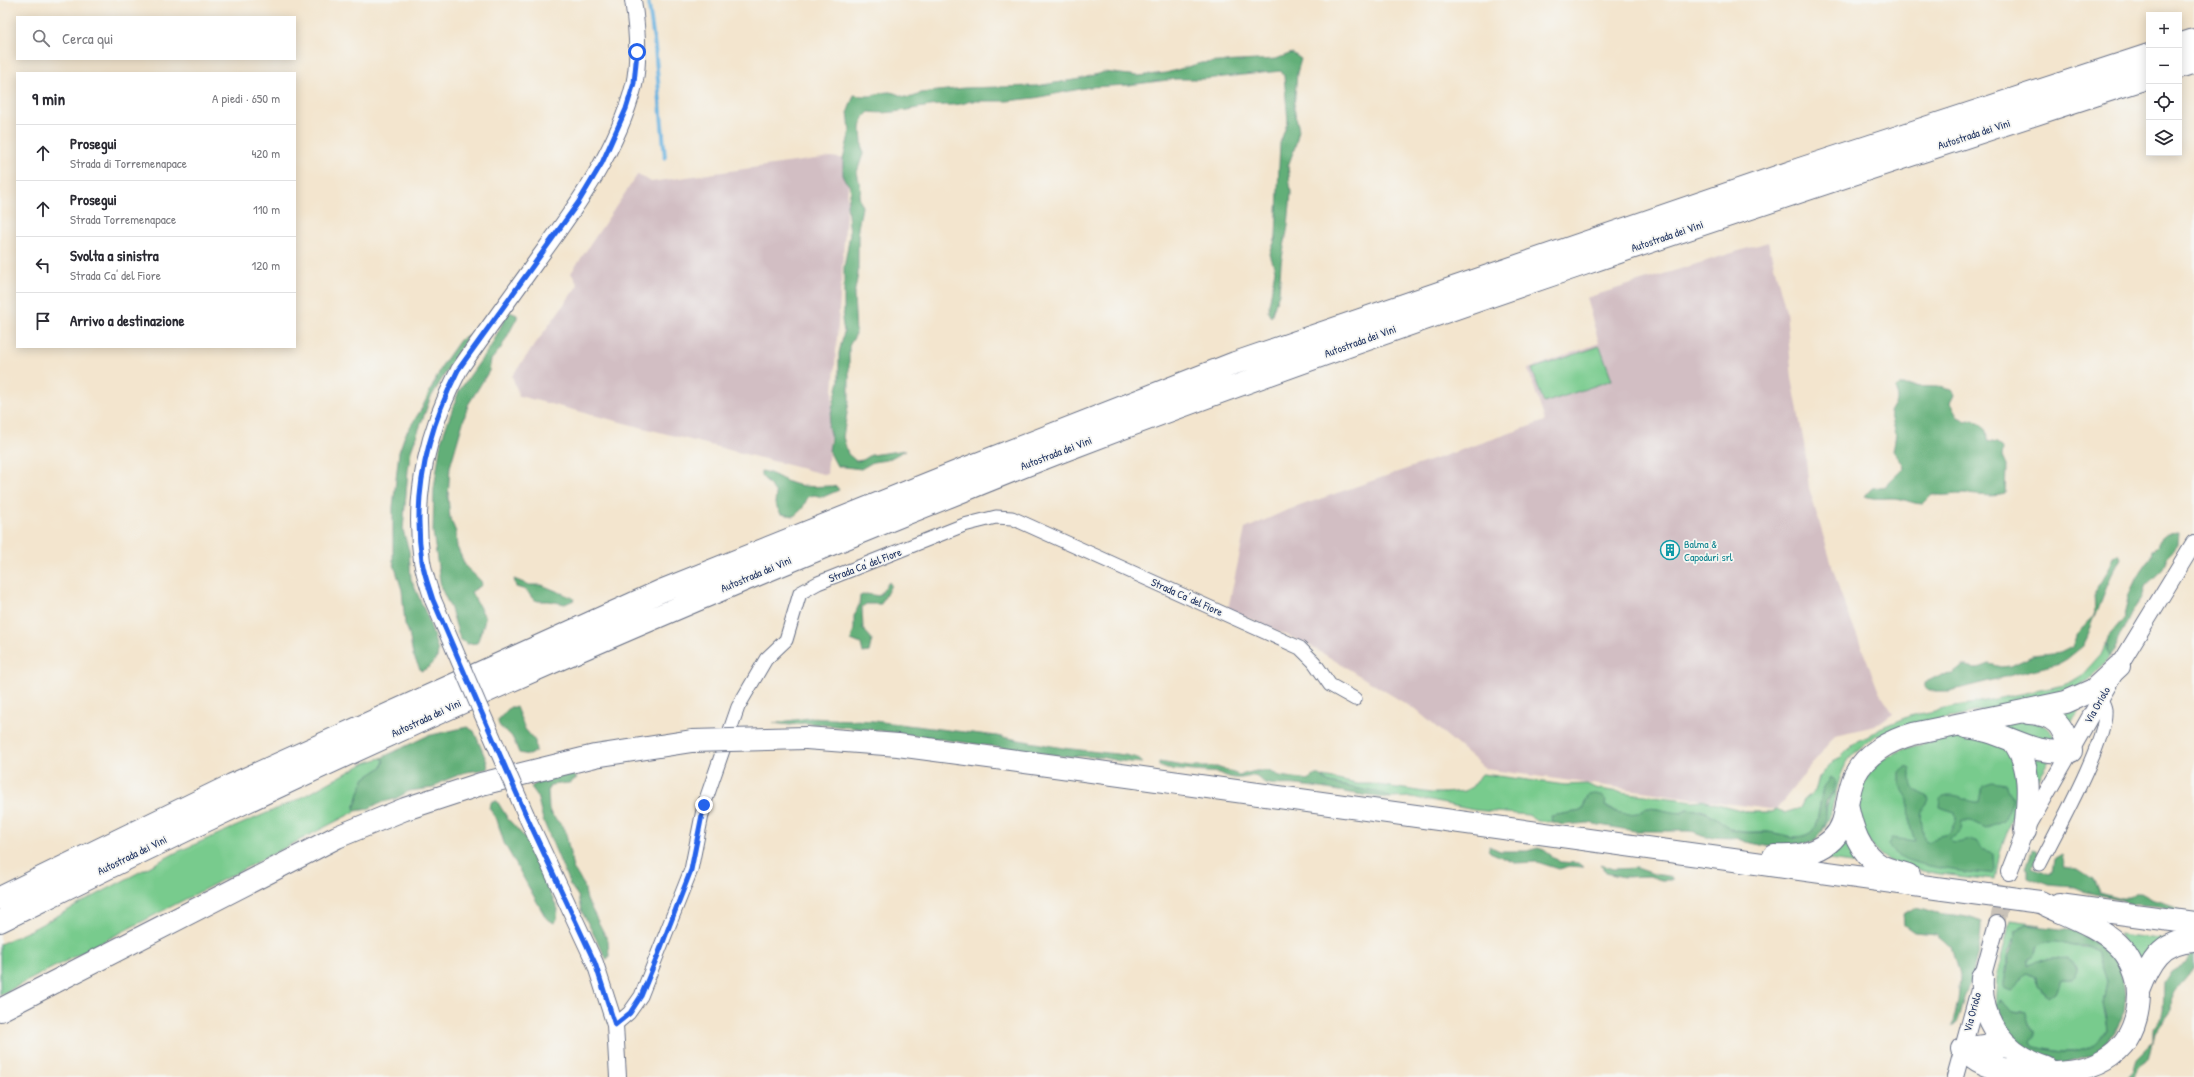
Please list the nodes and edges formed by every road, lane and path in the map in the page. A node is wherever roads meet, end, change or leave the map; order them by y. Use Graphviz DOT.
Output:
graph roads {
  1 [pos="633,0"];
  2 [pos="2194,40"];
  3 [pos="2182,44"];
  4 [pos="2146,56"];
  5 [pos="2194,62"];
  6 [pos="2182,66"];
  7 [pos="2146,78"];
  8 [pos="2194,543"];
  9 [pos="2119,666"];
  10 [pos="2101,698"];
  11 [pos="1355,699"];
  12 [pos="2022,712"];
  13 [pos="1949,728"];
  14 [pos="2013,742"];
  15 [pos="2071,751"];
  16 [pos="1847,803"];
  17 [pos="2025,831"];
  18 [pos="1750,863"];
  19 [pos="2040,864"];
  20 [pos="2009,872"];
  21 [pos="1943,889"];
  22 [pos="0,898"];
  23 [pos="2069,911"];
  24 [pos="0,921"];
  25 [pos="2194,923"];
  26 [pos="1996,924"];
  27 [pos="2194,940"];
  28 [pos="1982,977"];
  29 [pos="2139,991"];
  30 [pos="0,1010"];
  31 [pos="615,1025"];
  32 [pos="2008,1047"];
  33 [pos="1963,1049"];
  34 [pos="2008,1071"];
  35 [pos="2059,1072"];
  36 [pos="618,1077"];
  37 [pos="1955,1077"];
  38 [pos="1978,1077"];
  1 -- 31 [label="street, bridge"];
  2 -- 3 [label="highway"];
  4 -- 22 [label="highway, Autostrada dei Vini"];
  5 -- 6 [label="highway"];
  7 -- 24 [label="highway, Autostrada dei Vini"];
  8 -- 9 [label="street, Via Oriolo"];
  9 -- 10 [label="street, Via Oriolo"];
  9 -- 12 [label="highway"];
  10 -- 15 [label="street, Via Oriolo"];
  10 -- 19 [label="street"];
  11 -- 31 [label="street, Strada Ca' del Fiore"];
  12 -- 13 [label="highway"];
  12 -- 15 [label="highway"];
  13 -- 14 [label="highway"];
  13 -- 16 [label="highway"];
  14 -- 15 [label="highway"];
  14 -- 17 [label="highway"];
  15 -- 17 [label="street, Via Oriolo"];
  16 -- 18 [label="highway"];
  16 -- 21 [label="highway"];
  17 -- 20 [label="street, Via Oriolo"];
  18 -- 21 [label="highway"];
  18 -- 30 [label="highway, bridge"];
  21 -- 23 [label="highway, bridge"];
  23 -- 25 [label="highway"];
  23 -- 29 [label="highway"];
  26 -- 28 [label="street, Via Oriolo"];
  27 -- 29 [label="highway"];
  28 -- 32 [label="highway"];
  28 -- 33 [label="street, Via Oriolo"];
  29 -- 35 [label="highway"];
  31 -- 36 [label="street"];
  32 -- 33 [label="highway"];
  32 -- 35 [label="highway"];
  33 -- 34 [label="highway"];
  33 -- 37 [label="street, Via Oriolo"];
  34 -- 35 [label="highway"];
  34 -- 38 [label="highway"];
}
